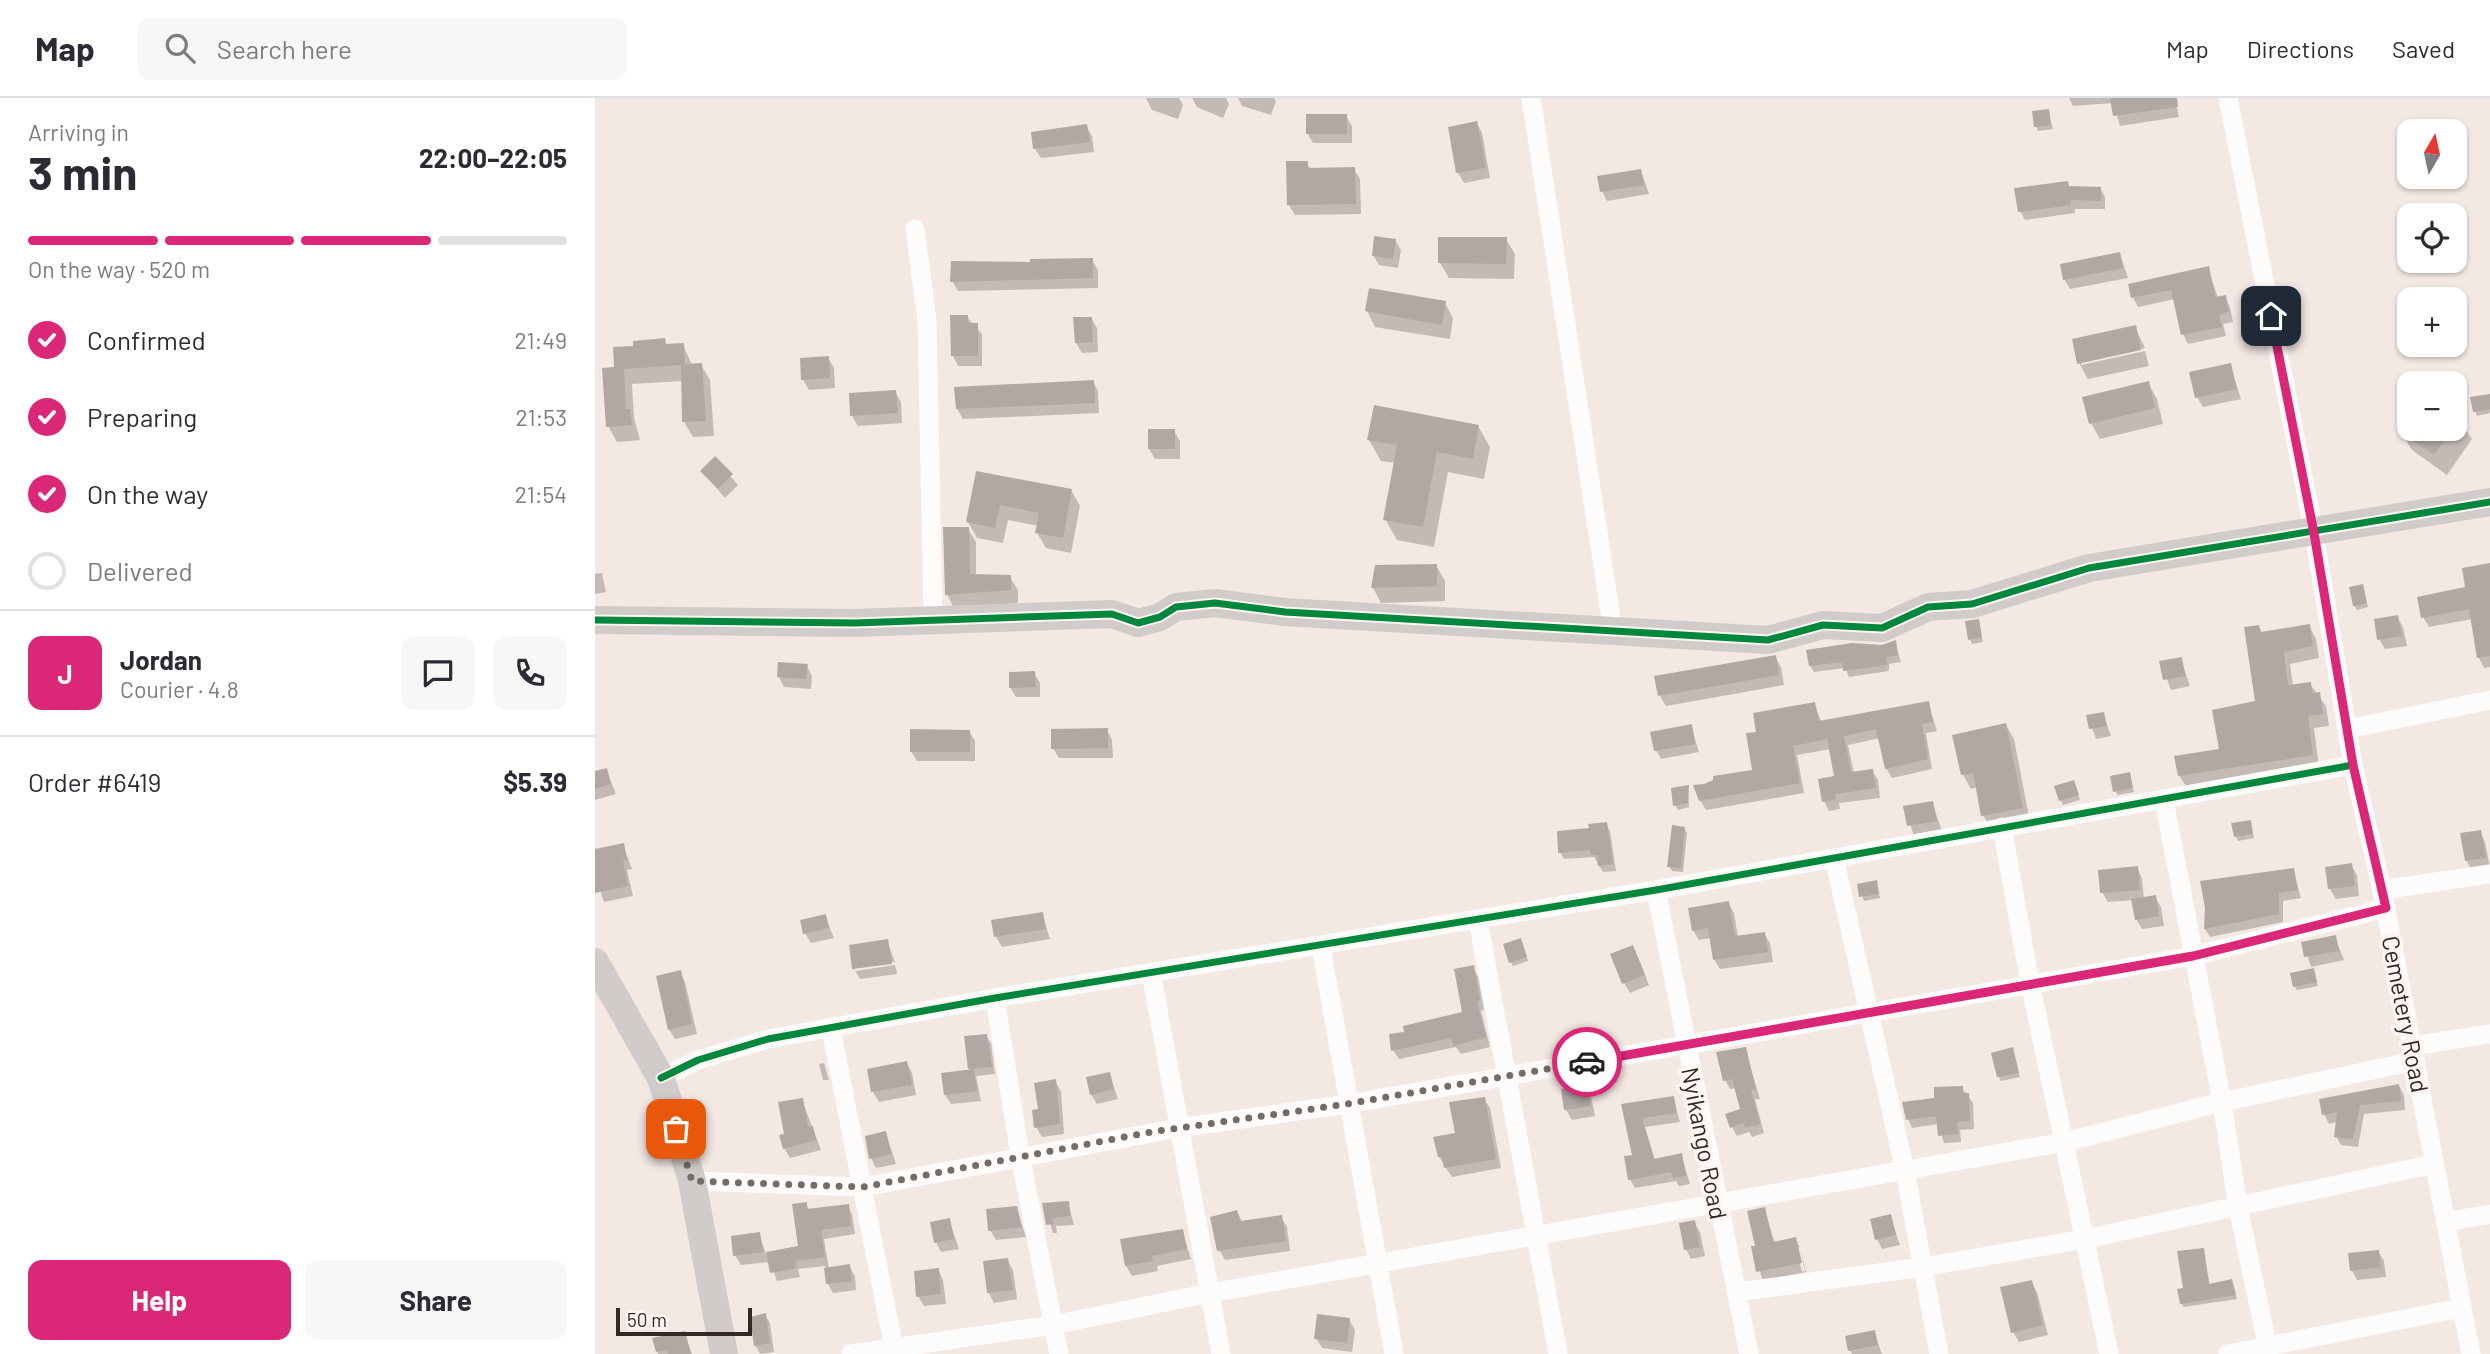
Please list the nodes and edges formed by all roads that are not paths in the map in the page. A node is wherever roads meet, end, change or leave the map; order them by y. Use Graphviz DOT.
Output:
graph roads {
  1 [pos="1531,98"];
  2 [pos="2228,98"];
  3 [pos="915,229"];
  4 [pos="2490,502"];
  5 [pos="2314,533"];
  6 [pos="595,620"];
  7 [pos="933,620"];
  8 [pos="1613,631"];
  9 [pos="2490,700"];
  10 [pos="2347,729"];
  11 [pos="2353,765"];
  12 [pos="2164,800"];
  13 [pos="2003,827"];
  14 [pos="1834,858"];
  15 [pos="2490,874"];
  16 [pos="1656,890"];
  17 [pos="2384,899"];
  18 [pos="1478,920"];
  19 [pos="1321,947"];
  20 [pos="2193,956"];
  21 [pos="595,962"];
  22 [pos="1151,972"];
  23 [pos="2030,983"];
  24 [pos="995,998"];
  25 [pos="1868,1011"];
  26 [pos="831,1029"];
  27 [pos="2490,1034"];
  28 [pos="1686,1045"];
  29 [pos="2413,1054"];
  30 [pos="1505,1076"];
  31 [pos="661,1078"];
  32 [pos="2222,1102"];
  33 [pos="1347,1104"];
  34 [pos="1178,1128"];
  35 [pos="2065,1142"];
  36 [pos="1020,1155"];
  37 [pos="2434,1164"];
  38 [pos="1905,1171"];
  39 [pos="692,1181"];
  40 [pos="863,1187"];
  41 [pos="1717,1204"];
  42 [pos="2238,1208"];
  43 [pos="2490,1214"];
  44 [pos="2445,1222"];
  45 [pos="1536,1236"];
  46 [pos="2085,1239"];
  47 [pos="1378,1263"];
  48 [pos="1923,1267"];
  49 [pos="1737,1292"];
  50 [pos="1210,1293"];
  51 [pos="2461,1308"];
  52 [pos="1053,1325"];
  53 [pos="895,1351"];
  54 [pos="2268,1351"];
  55 [pos="724,1354"];
  56 [pos="851,1354"];
  57 [pos="1059,1354"];
  58 [pos="1221,1354"];
  59 [pos="1394,1354"];
  60 [pos="1558,1354"];
  61 [pos="1749,1354"];
  62 [pos="1939,1354"];
  63 [pos="2109,1354"];
  64 [pos="2228,1354"];
  65 [pos="2471,1354"];
  1 -- 8 [label="street"];
  2 -- 5 [label="street, Cemetery Road"];
  3 -- 7 [label="street"];
  4 -- 5 [label="street"];
  5 -- 8 [label="street"];
  5 -- 10 [label="street, Cemetery Road"];
  6 -- 7 [label="street"];
  7 -- 8 [label="street"];
  9 -- 10 [label="street"];
  10 -- 11 [label="street, Cemetery Road"];
  11 -- 12 [label="street"];
  11 -- 17 [label="street, Cemetery Road"];
  12 -- 13 [label="street"];
  12 -- 20 [label="street"];
  13 -- 14 [label="street"];
  13 -- 23 [label="street"];
  14 -- 16 [label="street"];
  14 -- 25 [label="street"];
  15 -- 17 [label="street"];
  16 -- 18 [label="street"];
  16 -- 28 [label="street, Nyikango Road"];
  17 -- 20 [label="street"];
  17 -- 29 [label="street, Cemetery Road"];
  18 -- 19 [label="street"];
  18 -- 30 [label="street"];
  19 -- 22 [label="street"];
  19 -- 33 [label="street"];
  20 -- 23 [label="street"];
  20 -- 32 [label="street"];
  21 -- 31 [label="street"];
  22 -- 24 [label="street"];
  22 -- 34 [label="street"];
  23 -- 25 [label="street"];
  23 -- 35 [label="street"];
  24 -- 26 [label="street"];
  24 -- 36 [label="street"];
  25 -- 28 [label="street"];
  25 -- 38 [label="street"];
  26 -- 31 [label="street"];
  26 -- 40 [label="street"];
  27 -- 29 [label="street"];
  28 -- 30 [label="street"];
  28 -- 41 [label="street, Nyikango Road"];
  29 -- 32 [label="street"];
  29 -- 37 [label="street, Cemetery Road"];
  30 -- 33 [label="street"];
  30 -- 45 [label="street"];
  31 -- 39 [label="street"];
  32 -- 35 [label="street"];
  32 -- 42 [label="street"];
  33 -- 34 [label="street"];
  33 -- 47 [label="street"];
  34 -- 36 [label="street"];
  34 -- 50 [label="street"];
  35 -- 38 [label="street"];
  35 -- 46 [label="street"];
  36 -- 40 [label="street"];
  36 -- 52 [label="street"];
  37 -- 42 [label="street"];
  37 -- 44 [label="street, Cemetery Road"];
  38 -- 41 [label="street"];
  38 -- 48 [label="street"];
  39 -- 40 [label="street"];
  39 -- 55 [label="street"];
  40 -- 53 [label="street"];
  41 -- 45 [label="street"];
  41 -- 49 [label="street, Nyikango Road"];
  42 -- 46 [label="street"];
  42 -- 54 [label="street"];
  43 -- 44 [label="street"];
  44 -- 51 [label="street, Cemetery Road"];
  45 -- 47 [label="street"];
  45 -- 60 [label="street"];
  46 -- 48 [label="street"];
  46 -- 63 [label="street"];
  47 -- 50 [label="street"];
  47 -- 59 [label="street"];
  48 -- 49 [label="street"];
  48 -- 62 [label="street"];
  49 -- 61 [label="street, Nyikango Road"];
  50 -- 52 [label="street"];
  50 -- 58 [label="street"];
  51 -- 54 [label="street"];
  51 -- 65 [label="street, Cemetery Road"];
  52 -- 53 [label="street"];
  52 -- 57 [label="street"];
  53 -- 56 [label="street"];
  54 -- 64 [label="street"];
}
